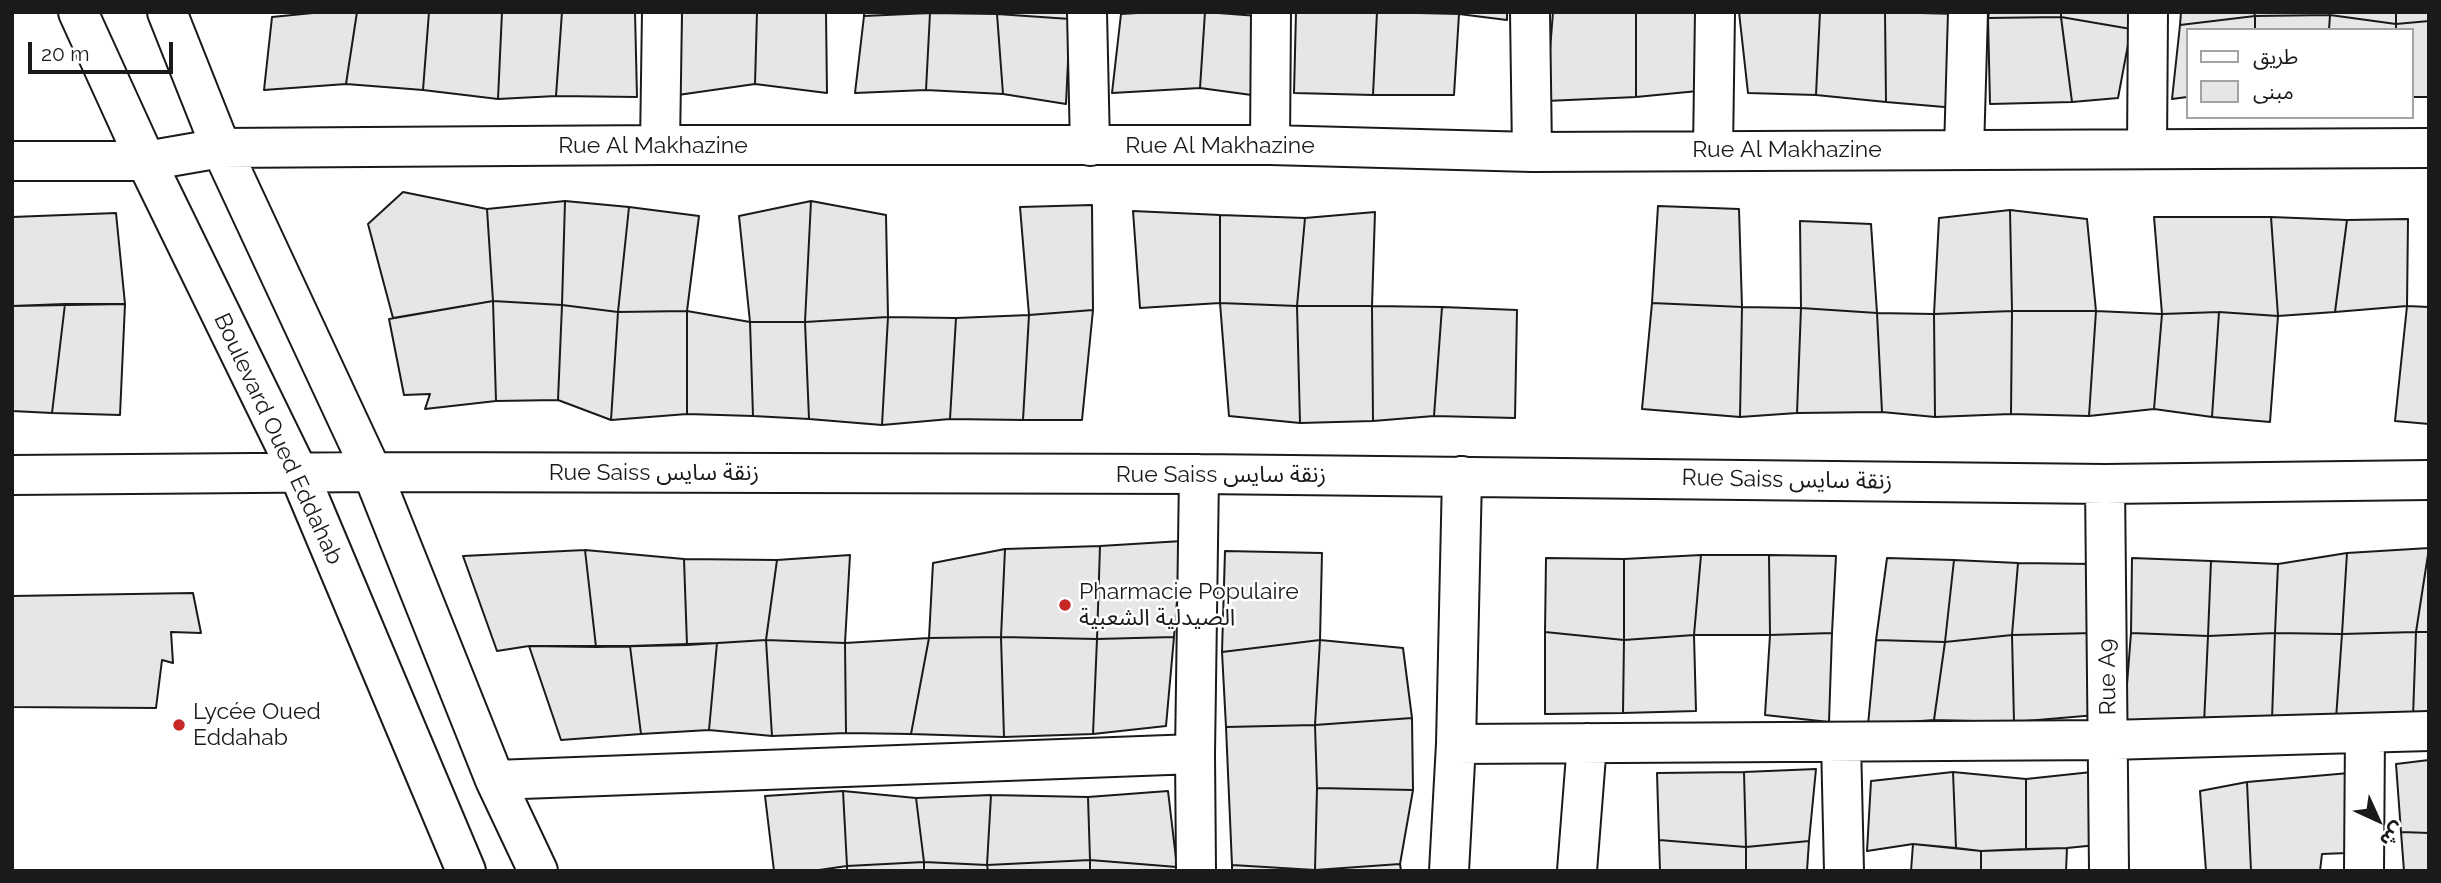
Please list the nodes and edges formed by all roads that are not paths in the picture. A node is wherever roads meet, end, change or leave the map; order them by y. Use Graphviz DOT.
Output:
graph roads {
  1 [pos="78,12"];
  2 [pos="167,12"];
  3 [pos="662,12"];
  4 [pos="1087,12"];
  5 [pos="1271,12"];
  6 [pos="1530,12"];
  7 [pos="1714,12"];
  8 [pos="1968,12"];
  9 [pos="2148,12"];
  10 [pos="660,145"];
  11 [pos="1270,145"];
  12 [pos="1090,146"];
  13 [pos="221,148"];
  14 [pos="2147,148"];
  15 [pos="2429,148"];
  16 [pos="1713,150"];
  17 [pos="1964,150"];
  18 [pos="1532,152"];
  19 [pos="12,161"];
  20 [pos="146,161"];
  21 [pos="372,472"];
  22 [pos="299,474"];
  23 [pos="1199,474"];
  24 [pos="12,475"];
  25 [pos="1462,476"];
  26 [pos="2429,480"];
  27 [pos="2105,484"];
  28 [pos="2429,732"];
  29 [pos="2365,733"];
  30 [pos="2109,740"];
  31 [pos="1841,742"];
  32 [pos="1587,743"];
  33 [pos="1456,744"];
  34 [pos="1195,754"];
  35 [pos="495,780"];
  36 [pos="466,871"];
  37 [pos="538,871"];
  38 [pos="1196,871"];
  39 [pos="1449,871"];
  40 [pos="1577,871"];
  41 [pos="1844,871"];
  42 [pos="2109,871"];
  43 [pos="2364,871"];
  1 -- 20 [label="street, Boulevard Oued Eddahab"];
  2 -- 13 [label="street"];
  3 -- 10 [label="street"];
  4 -- 12 [label="street"];
  5 -- 11 [label="street"];
  6 -- 18 [label="street"];
  7 -- 16 [label="street"];
  8 -- 17 [label="street"];
  9 -- 14 [label="street"];
  10 -- 12 [label="street, Rue Al Makhazine"];
  10 -- 13 [label="street, Rue Al Makhazine"];
  11 -- 12 [label="street, Rue Al Makhazine"];
  11 -- 18 [label="street, Rue Al Makhazine"];
  13 -- 20 [label="street, Rue Al Makhazine"];
  13 -- 21 [label="street"];
  14 -- 15 [label="street, Rue Al Makhazine"];
  14 -- 17 [label="street, Rue Al Makhazine"];
  16 -- 17 [label="street, Rue Al Makhazine"];
  16 -- 18 [label="street, Rue Al Makhazine"];
  19 -- 20 [label="street, Rue Al Makhazine"];
  20 -- 22 [label="street, Boulevard Oued Eddahab"];
  21 -- 22 [label="street, Rue Saiss زنقة سايس"];
  21 -- 23 [label="street, Rue Saiss زنقة سايس"];
  21 -- 35 [label="street"];
  22 -- 24 [label="street, Rue Saiss زنقة سايس"];
  22 -- 36 [label="street, Boulevard Oued Eddahab"];
  23 -- 25 [label="street, Rue Saiss زنقة سايس"];
  23 -- 34 [label="street"];
  25 -- 27 [label="street, Rue Saiss زنقة سايس"];
  25 -- 33 [label="street"];
  26 -- 27 [label="street, Rue Saiss زنقة سايس"];
  27 -- 30 [label="street, Rue A9"];
  28 -- 29 [label="street"];
  29 -- 30 [label="street"];
  29 -- 43 [label="street"];
  30 -- 31 [label="street"];
  30 -- 42 [label="street, Rue A9"];
  31 -- 32 [label="street"];
  31 -- 41 [label="street"];
  32 -- 33 [label="street"];
  32 -- 40 [label="street"];
  33 -- 39 [label="street"];
  34 -- 35 [label="street"];
  34 -- 38 [label="street"];
  35 -- 37 [label="street"];
}
